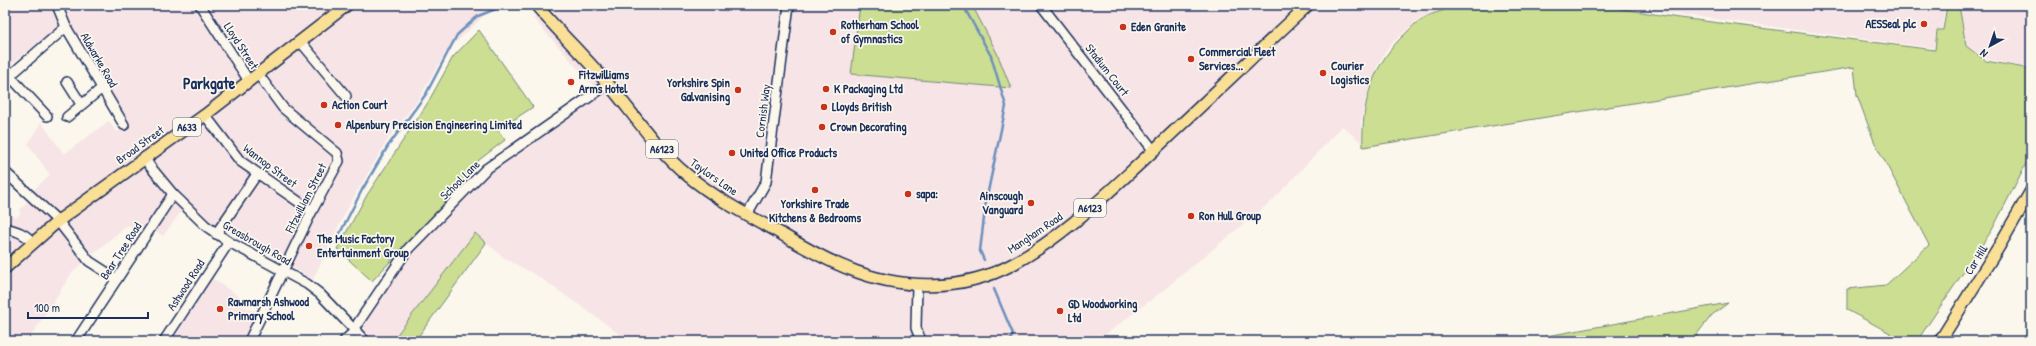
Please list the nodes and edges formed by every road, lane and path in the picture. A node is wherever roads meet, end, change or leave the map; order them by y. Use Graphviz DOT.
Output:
graph roads {
  1 [pos="58,5"];
  2 [pos="200,5"];
  3 [pos="347,5"];
  4 [pos="789,5"];
  5 [pos="1041,5"];
  6 [pos="1308,5"];
  7 [pos="538,6"];
  8 [pos="66,27"];
  9 [pos="300,41"];
  10 [pos="6,76"];
  11 [pos="254,78"];
  12 [pos="67,82"];
  13 [pos="608,84"];
  14 [pos="102,88"];
  15 [pos="346,96"];
  16 [pos="82,104"];
  17 [pos="205,115"];
  18 [pos="47,116"];
  19 [pos="67,117"];
  20 [pos="124,125"];
  21 [pos="1154,151"];
  22 [pos="339,156"];
  23 [pos="145,157"];
  24 [pos="5,172"];
  25 [pos="257,174"];
  26 [pos="2031,191"];
  27 [pos="173,194"];
  28 [pos="312,211"];
  29 [pos="747,215"];
  30 [pos="58,221"];
  31 [pos="5,228"];
  32 [pos="216,234"];
  33 [pos="229,242"];
  34 [pos="29,245"];
  35 [pos="819,256"];
  36 [pos="5,268"];
  37 [pos="282,271"];
  38 [pos="117,279"];
  39 [pos="917,286"];
  40 [pos="357,327"];
  41 [pos="78,340"];
  42 [pos="164,341"];
  43 [pos="249,341"];
  44 [pos="344,341"];
  45 [pos="365,341"];
  46 [pos="921,341"];
  47 [pos="1940,341"];
  1 -- 8 [label="street, Aldwarke Road"];
  2 -- 11 [label="street, Lloyd Street"];
  3 -- 9 [label="main road, Broad Street / A633"];
  4 -- 29 [label="street, Cornish Way"];
  5 -- 21 [label="street, Stadium Court"];
  6 -- 21 [label="main road, Mangham Road / A6123"];
  7 -- 13 [label="main road, Taylors Lane / A6123"];
  8 -- 10 [label="street"];
  8 -- 14 [label="street, Aldwarke Road"];
  9 -- 11 [label="main road, Broad Street / A633"];
  9 -- 15 [label="street"];
  10 -- 18 [label="street"];
  11 -- 17 [label="main road, Broad Street / A633"];
  11 -- 22 [label="street, Lloyd Street"];
  12 -- 16 [label="street"];
  13 -- 29 [label="main road, Taylors Lane / A6123"];
  13 -- 40 [label="street, School Lane"];
  14 -- 16 [label="street"];
  14 -- 20 [label="street, Aldwarke Road"];
  16 -- 19 [label="street"];
  17 -- 23 [label="main road, Broad Street / A633"];
  17 -- 25 [label="street, Wannop Street"];
  21 -- 39 [label="main road, Mangham Road / A6123"];
  22 -- 28 [label="street, Fitzwilliam Street"];
  23 -- 27 [label="street, Greasbrough Road"];
  23 -- 30 [label="main road, Broad Street / A633"];
  24 -- 30 [label="street"];
  25 -- 28 [label="street, Wannop Street"];
  25 -- 32 [label="street"];
  26 -- 47 [label="main road, Car Hill"];
  27 -- 32 [label="street, Greasbrough Road"];
  27 -- 38 [label="street, Bear Tree Road"];
  28 -- 37 [label="street, Fitzwilliam Street"];
  29 -- 35 [label="main road, Taylors Lane / A6123"];
  30 -- 34 [label="main road, Broad Street / A633"];
  30 -- 38 [label="street"];
  31 -- 34 [label="street"];
  32 -- 33 [label="street, Greasbrough Road"];
  33 -- 37 [label="street, Greasbrough Road"];
  33 -- 42 [label="street, Ashwood Road"];
  34 -- 36 [label="main road, A633"];
  35 -- 39 [label="main road, Mangham Road / A6123"];
  37 -- 40 [label="street, Greasbrough Road"];
  37 -- 43 [label="street, Fitzwilliam Street"];
  38 -- 41 [label="street, Bear Tree Road"];
  39 -- 46 [label="street"];
  40 -- 44 [label="street, School Lane"];
  40 -- 45 [label="street, Greasbrough Road"];
}
